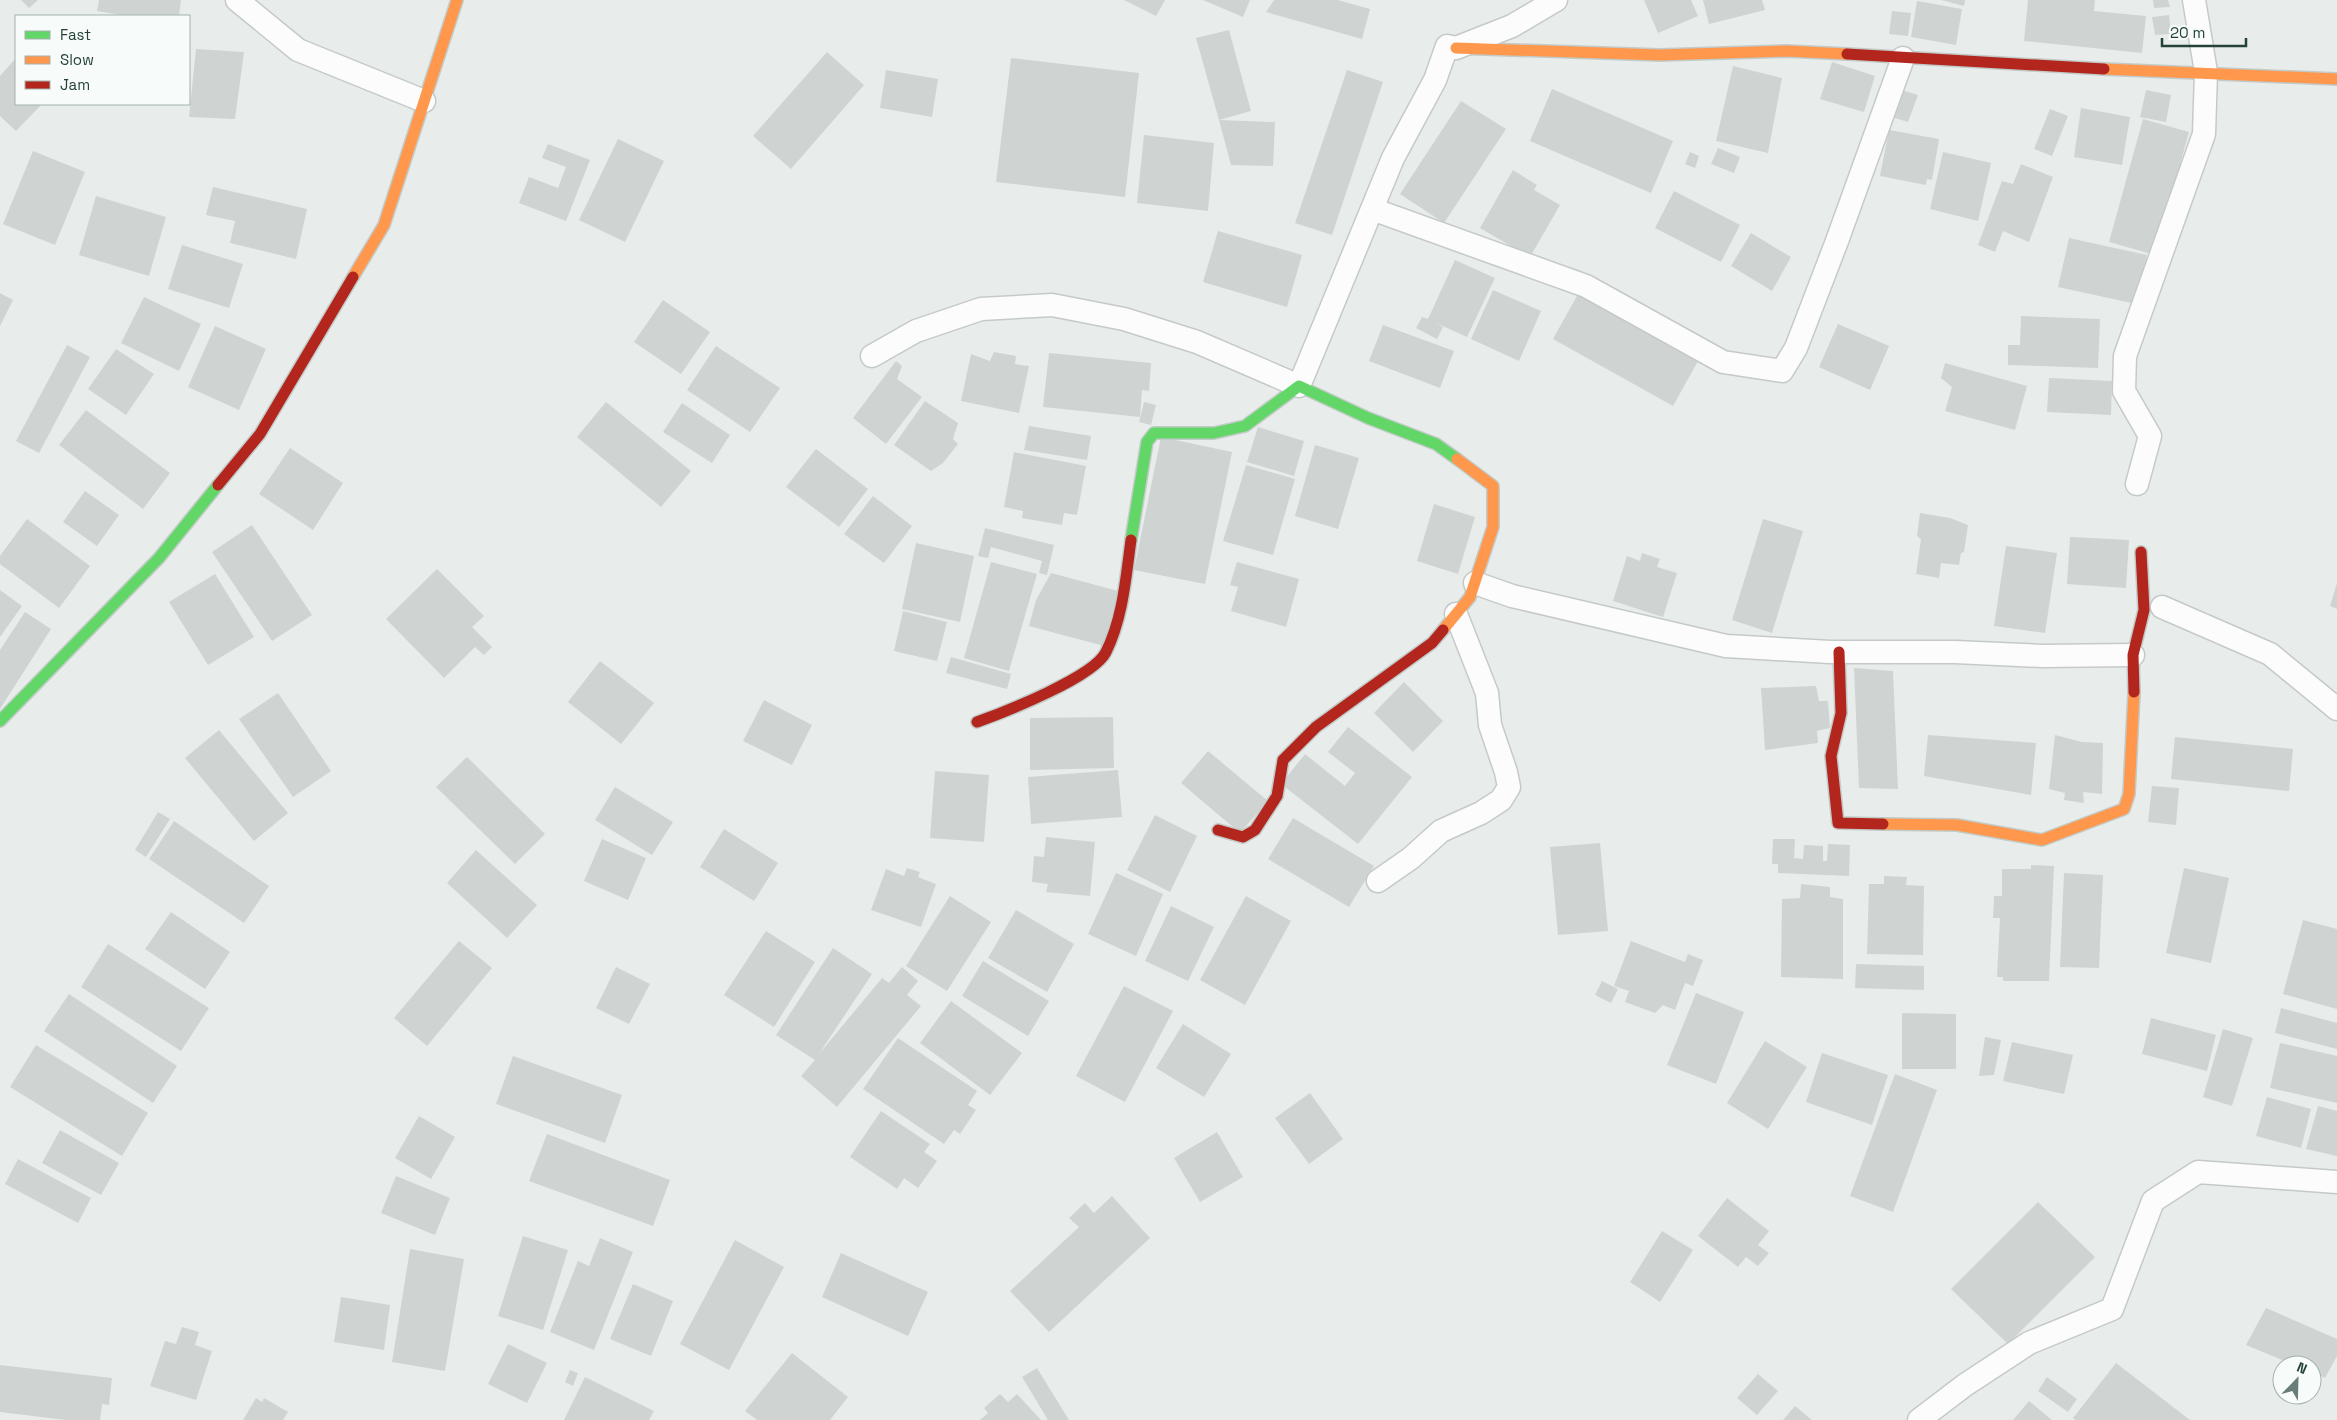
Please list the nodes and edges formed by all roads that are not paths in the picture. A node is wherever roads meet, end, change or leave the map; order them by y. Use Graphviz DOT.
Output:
graph roads {
  1 [pos="237,0"];
  2 [pos="457,0"];
  3 [pos="1556,0"];
  4 [pos="2194,0"];
  5 [pos="1456,48"];
  6 [pos="1903,58"];
  7 [pos="2206,72"];
  8 [pos="2337,78"];
  9 [pos="424,102"];
  10 [pos="1372,209"];
  11 [pos="872,356"];
  12 [pos="1299,386"];
  13 [pos="2137,484"];
  14 [pos="2142,552"];
  15 [pos="1475,583"];
  16 [pos="2162,607"];
  17 [pos="1456,614"];
  18 [pos="1839,652"];
  19 [pos="2133,655"];
  20 [pos="2337,709"];
  21 [pos="0,721"];
  22 [pos="977,722"];
  23 [pos="1218,830"];
  24 [pos="1378,881"];
  25 [pos="2337,1182"];
  26 [pos="1919,1420"];
  1 -- 9 [label="street"];
  2 -- 9 [label="street"];
  3 -- 5 [label="street"];
  4 -- 7 [label="street"];
  5 -- 6 [label="street"];
  5 -- 10 [label="street"];
  6 -- 7 [label="street"];
  6 -- 10 [label="street"];
  7 -- 8 [label="street"];
  7 -- 13 [label="street"];
  9 -- 21 [label="street"];
  10 -- 12 [label="street"];
  11 -- 12 [label="street"];
  12 -- 15 [label="street"];
  12 -- 22 [label="street"];
  14 -- 19 [label="street"];
  15 -- 17 [label="street"];
  15 -- 18 [label="street"];
  16 -- 20 [label="street"];
  17 -- 23 [label="street"];
  17 -- 24 [label="street"];
  18 -- 19 [label="street"];
  18 -- 19 [label="street"];
  25 -- 26 [label="street"];
}
